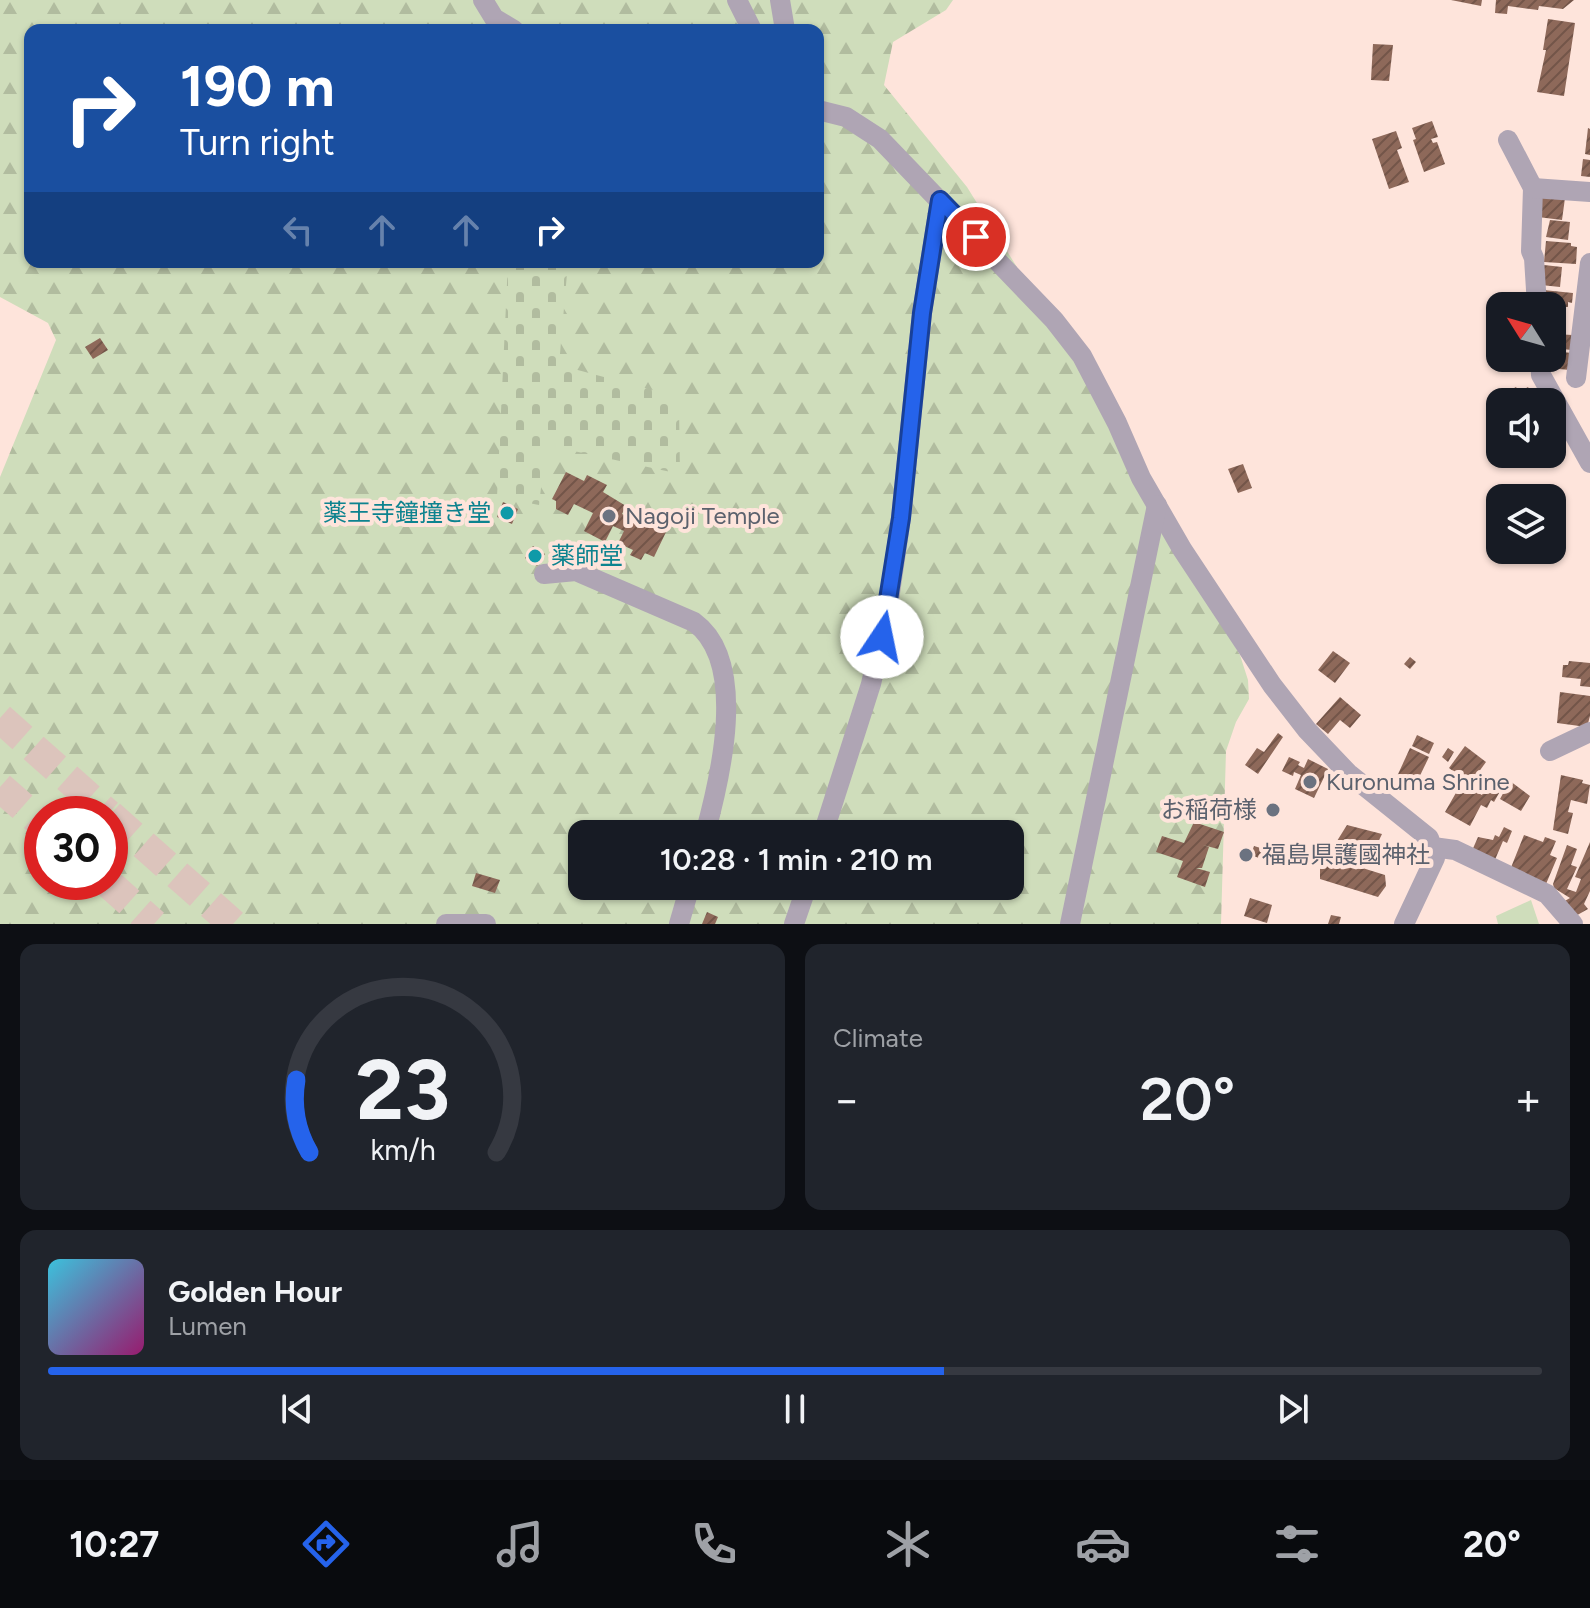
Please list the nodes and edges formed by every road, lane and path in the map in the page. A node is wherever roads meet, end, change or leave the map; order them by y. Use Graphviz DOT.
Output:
graph roads {
  1 [pos="483,0"];
  2 [pos="737,0"];
  3 [pos="780,0"];
  4 [pos="504,24"];
  5 [pos="749,24"];
  6 [pos="784,24"];
  7 [pos="824,112"];
  8 [pos="1508,140"];
  9 [pos="1533,188"];
  10 [pos="1590,192"];
  11 [pos="940,200"];
  12 [pos="1590,263"];
  13 [pos="1536,292"];
  14 [pos="1544,372"];
  15 [pos="1560,372"];
  16 [pos="1583,379"];
  17 [pos="1590,463"];
  18 [pos="1157,505"];
  19 [pos="544,574"];
  20 [pos="1590,732"];
  21 [pos="1550,751"];
  22 [pos="709,820"];
  23 [pos="827,820"];
  24 [pos="1433,847"];
  25 [pos="686,900"];
  26 [pos="802,900"];
  27 [pos="446,924"];
  28 [pos="486,924"];
  29 [pos="679,924"];
  30 [pos="794,924"];
  31 [pos="1070,924"];
  32 [pos="1404,924"];
  33 [pos="1573,924"];
  1 -- 4 [label="street"];
  2 -- 5 [label="street"];
  3 -- 6 [label="street"];
  7 -- 11 [label="street"];
  8 -- 9 [label="street"];
  9 -- 10 [label="street"];
  9 -- 13 [label="street"];
  11 -- 18 [label="street"];
  11 -- 23 [label="street"];
  12 -- 16 [label="street"];
  14 -- 17 [label="street"];
  15 -- 16 [label="street"];
  18 -- 24 [label="street"];
  18 -- 31 [label="street"];
  19 -- 22 [label="street"];
  20 -- 21 [label="street"];
  24 -- 32 [label="street"];
  24 -- 33 [label="street"];
  25 -- 29 [label="street"];
  26 -- 30 [label="street"];
  27 -- 28 [label="street"];
}
